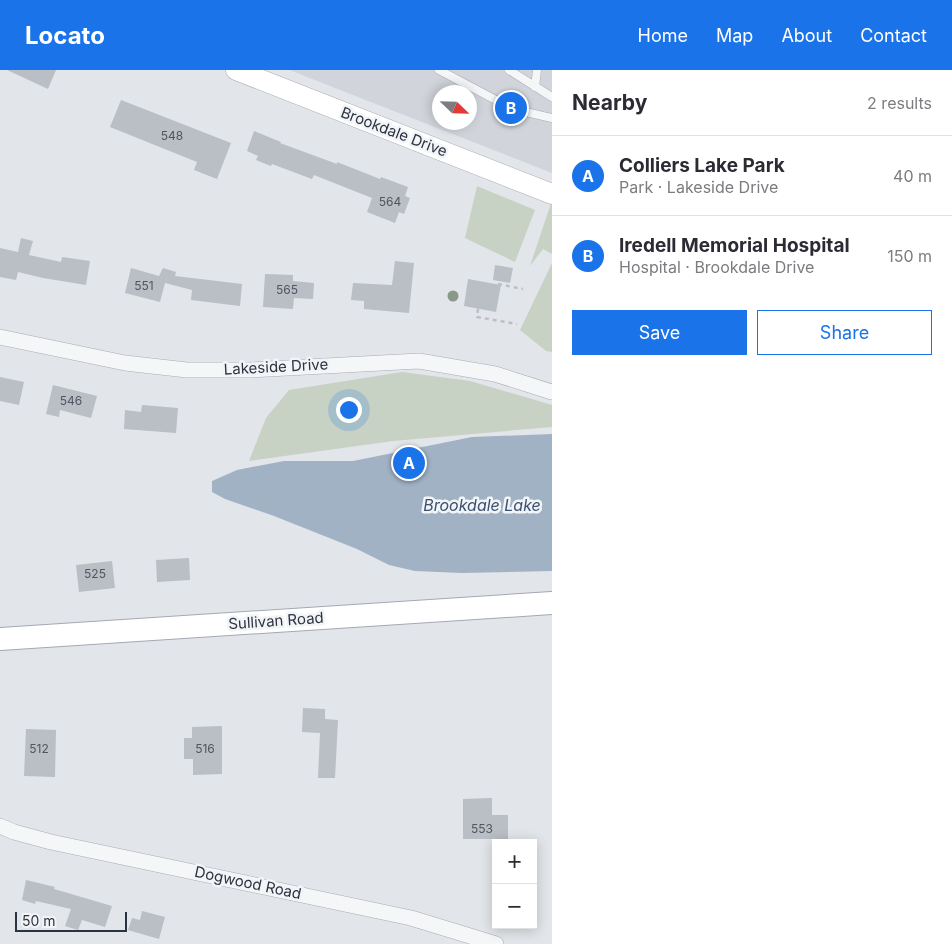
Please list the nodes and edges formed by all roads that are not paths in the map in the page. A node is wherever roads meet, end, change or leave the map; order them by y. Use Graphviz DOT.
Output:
graph roads {
  1 [pos="236,70"];
  2 [pos="439,70"];
  3 [pos="509,70"];
  4 [pos="537,70"];
  5 [pos="536,87"];
  6 [pos="552,97"];
  7 [pos="552,118"];
  8 [pos="552,194"];
  9 [pos="0,337"];
  10 [pos="552,392"];
  11 [pos="552,603"];
  12 [pos="0,639"];
  13 [pos="0,826"];
  14 [pos="496,944"];
  1 -- 8 [label="main road, Brookdale Drive"];
  2 -- 7 [label="lane"];
  3 -- 5 [label="lane"];
  4 -- 5 [label="lane"];
  5 -- 6 [label="lane"];
  9 -- 10 [label="street, Lakeside Drive"];
  11 -- 12 [label="main road, Sullivan Road"];
  13 -- 14 [label="street, Dogwood Road"];
}
